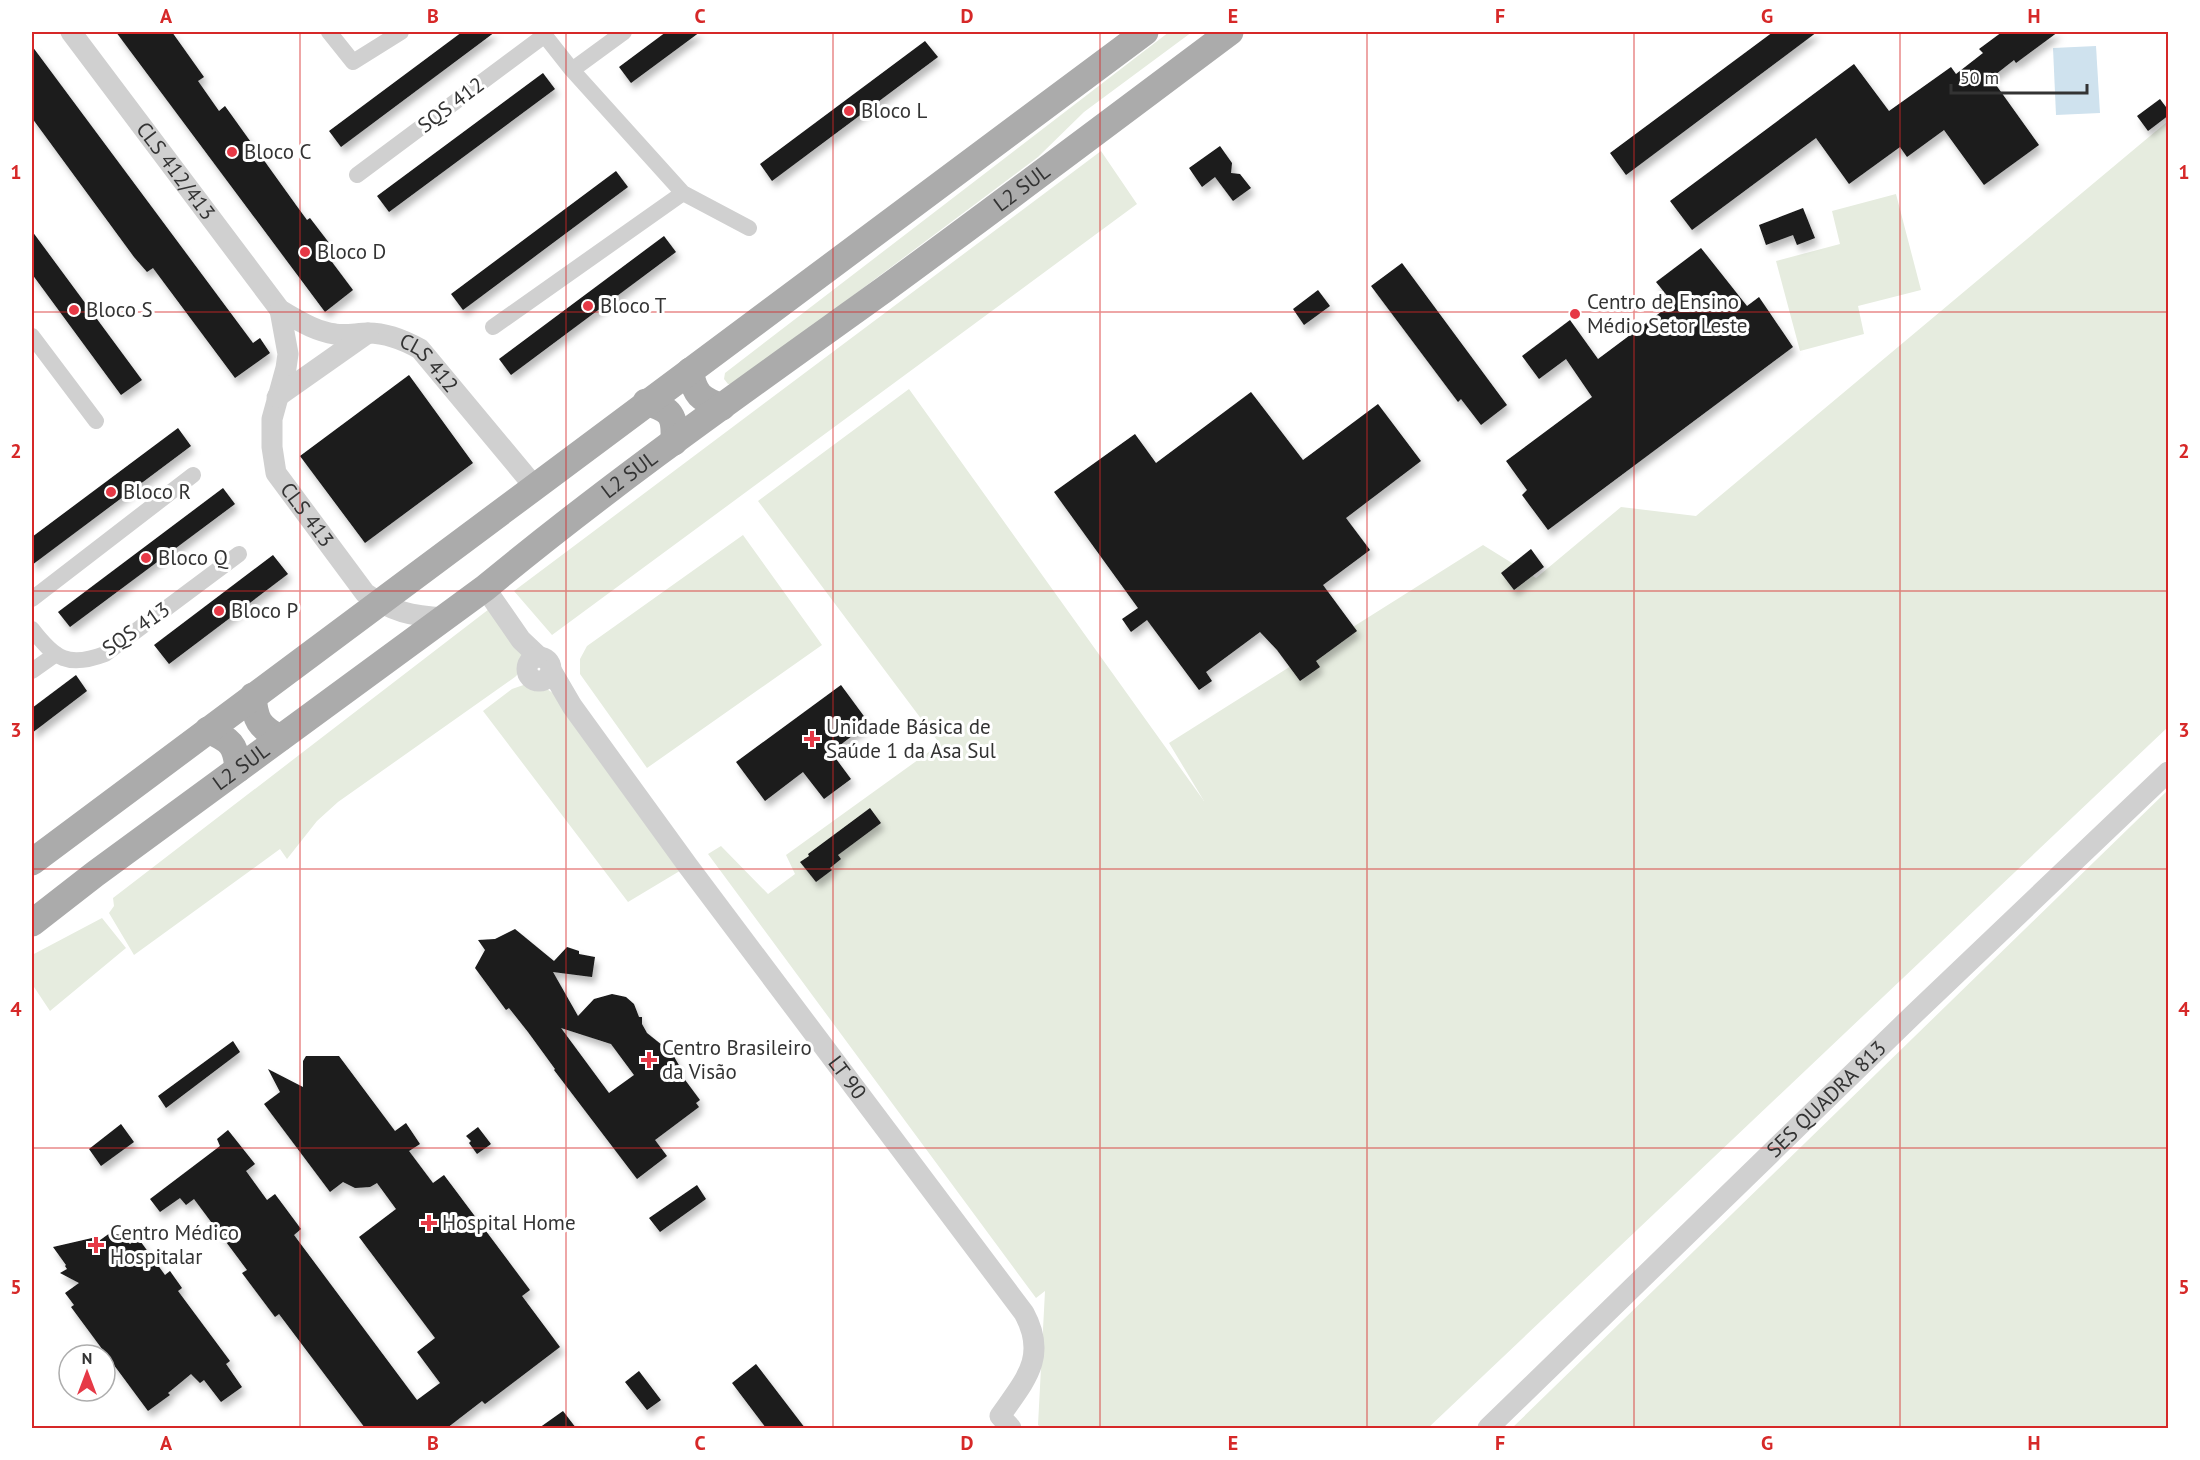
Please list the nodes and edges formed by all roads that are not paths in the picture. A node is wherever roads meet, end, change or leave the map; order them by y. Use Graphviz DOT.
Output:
graph roads {
  1 [pos="70,32"];
  2 [pos="329,32"];
  3 [pos="401,32"];
  4 [pos="624,32"];
  5 [pos="1144,32"];
  6 [pos="1230,32"];
  7 [pos="543,33"];
  8 [pos="572,70"];
  9 [pos="357,175"];
  10 [pos="683,193"];
  11 [pos="749,228"];
  12 [pos="280,310"];
  13 [pos="493,327"];
  14 [pos="368,333"];
  15 [pos="32,336"];
  16 [pos="690,372"];
  17 [pos="277,397"];
  18 [pos="646,402"];
  19 [pos="722,407"];
  20 [pos="96,420"];
  21 [pos="674,442"];
  22 [pos="192,475"];
  23 [pos="534,486"];
  24 [pos="238,554"];
  25 [pos="484,588"];
  26 [pos="32,599"];
  27 [pos="379,603"];
  28 [pos="444,618"];
  29 [pos="32,629"];
  30 [pos="56,654"];
  31 [pos="32,671"];
  32 [pos="253,696"];
  33 [pos="208,730"];
  34 [pos="280,738"];
  35 [pos="238,769"];
  36 [pos="2169,772"];
  37 [pos="32,862"];
  38 [pos="32,923"];
  39 [pos="1011,1428"];
  40 [pos="1488,1428"];
  1 -- 12 [label="street, CLS 412/413"];
  2 -- 3 [label="street"];
  4 -- 8 [label="street"];
  5 -- 16 [label="main road"];
  6 -- 19 [label="main road, L2 SUL"];
  7 -- 8 [label="street, SQS 412"];
  7 -- 9 [label="street, SQS 412"];
  8 -- 10 [label="street, SQS 412"];
  10 -- 11 [label="street, SQS 412"];
  10 -- 13 [label="street"];
  12 -- 14 [label="street, CLS 412"];
  12 -- 17 [label="street, CLS 413"];
  14 -- 17 [label="street"];
  14 -- 23 [label="street, CLS 412"];
  15 -- 20 [label="street"];
  16 -- 18 [label="main road"];
  16 -- 19 [label="main road"];
  17 -- 27 [label="street, CLS 413"];
  18 -- 21 [label="main road"];
  18 -- 23 [label="main road"];
  19 -- 21 [label="main road, L2 SUL"];
  21 -- 25 [label="main road, L2 SUL"];
  22 -- 26 [label="street"];
  23 -- 27 [label="main road"];
  24 -- 30 [label="street, SQS 413"];
  25 -- 28 [label="main road, L2 SUL"];
  25 -- 39 [label="street, LT 90"];
  27 -- 28 [label="street, CLS 413"];
  27 -- 32 [label="main road"];
  28 -- 34 [label="main road, L2 SUL"];
  29 -- 30 [label="street"];
  30 -- 31 [label="street"];
  32 -- 33 [label="main road"];
  32 -- 34 [label="main road"];
  33 -- 35 [label="main road"];
  33 -- 37 [label="main road"];
  34 -- 35 [label="main road, L2 SUL"];
  35 -- 38 [label="main road, L2 SUL"];
  36 -- 40 [label="street, SES QUADRA 813"];
}
